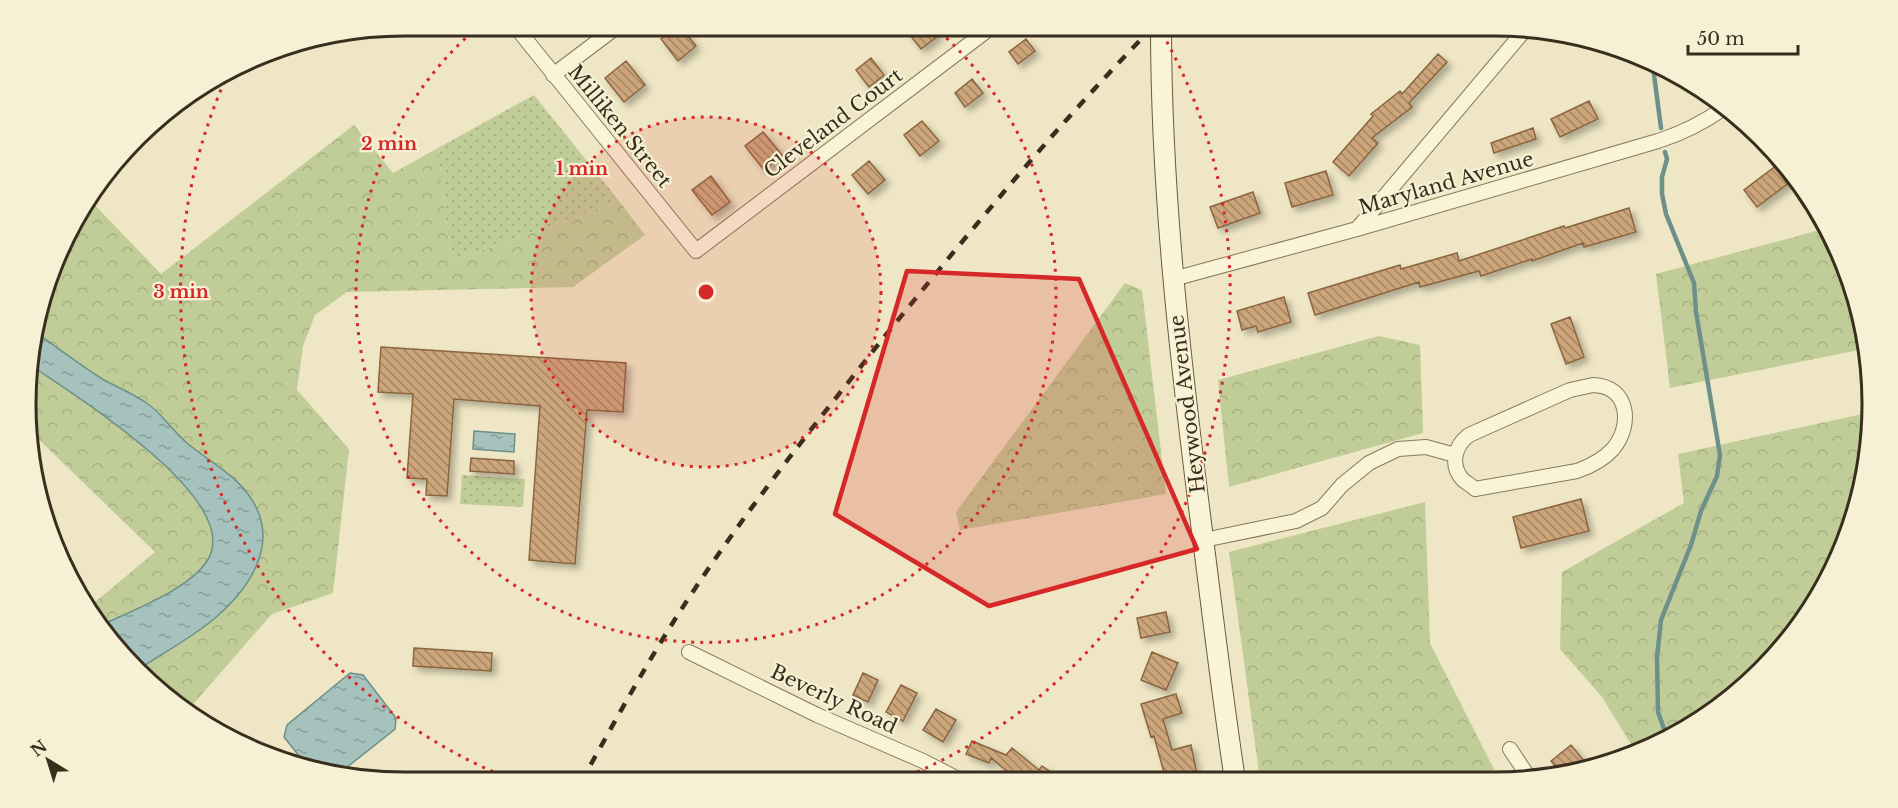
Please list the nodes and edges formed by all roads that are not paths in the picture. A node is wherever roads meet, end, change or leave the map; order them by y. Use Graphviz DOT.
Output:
graph roads {
  1 [pos="523,36"];
  2 [pos="605,36"];
  3 [pos="980,36"];
  4 [pos="1161,36"];
  5 [pos="1518,37"];
  6 [pos="553,75"];
  7 [pos="1718,112"];
  8 [pos="1357,229"];
  9 [pos="696,251"];
  10 [pos="1173,279"];
  11 [pos="1455,455"];
  12 [pos="1203,540"];
  13 [pos="689,652"];
  14 [pos="1510,749"];
  15 [pos="1524,770"];
  16 [pos="944,772"];
  17 [pos="1234,772"];
  1 -- 6 [label="street, Milliken Street"];
  2 -- 6 [label="street"];
  3 -- 9 [label="street, Cleveland Court"];
  4 -- 10 [label="street, Heywood Avenue"];
  5 -- 8 [label="street"];
  6 -- 9 [label="street, Milliken Street"];
  7 -- 8 [label="street, Maryland Avenue"];
  8 -- 10 [label="street, Maryland Avenue"];
  10 -- 12 [label="street, Heywood Avenue"];
  11 -- 11 [label="street"];
  11 -- 12 [label="street"];
  12 -- 17 [label="street, Heywood Avenue"];
  13 -- 16 [label="street, Beverly Road"];
  14 -- 15 [label="street"];
}
